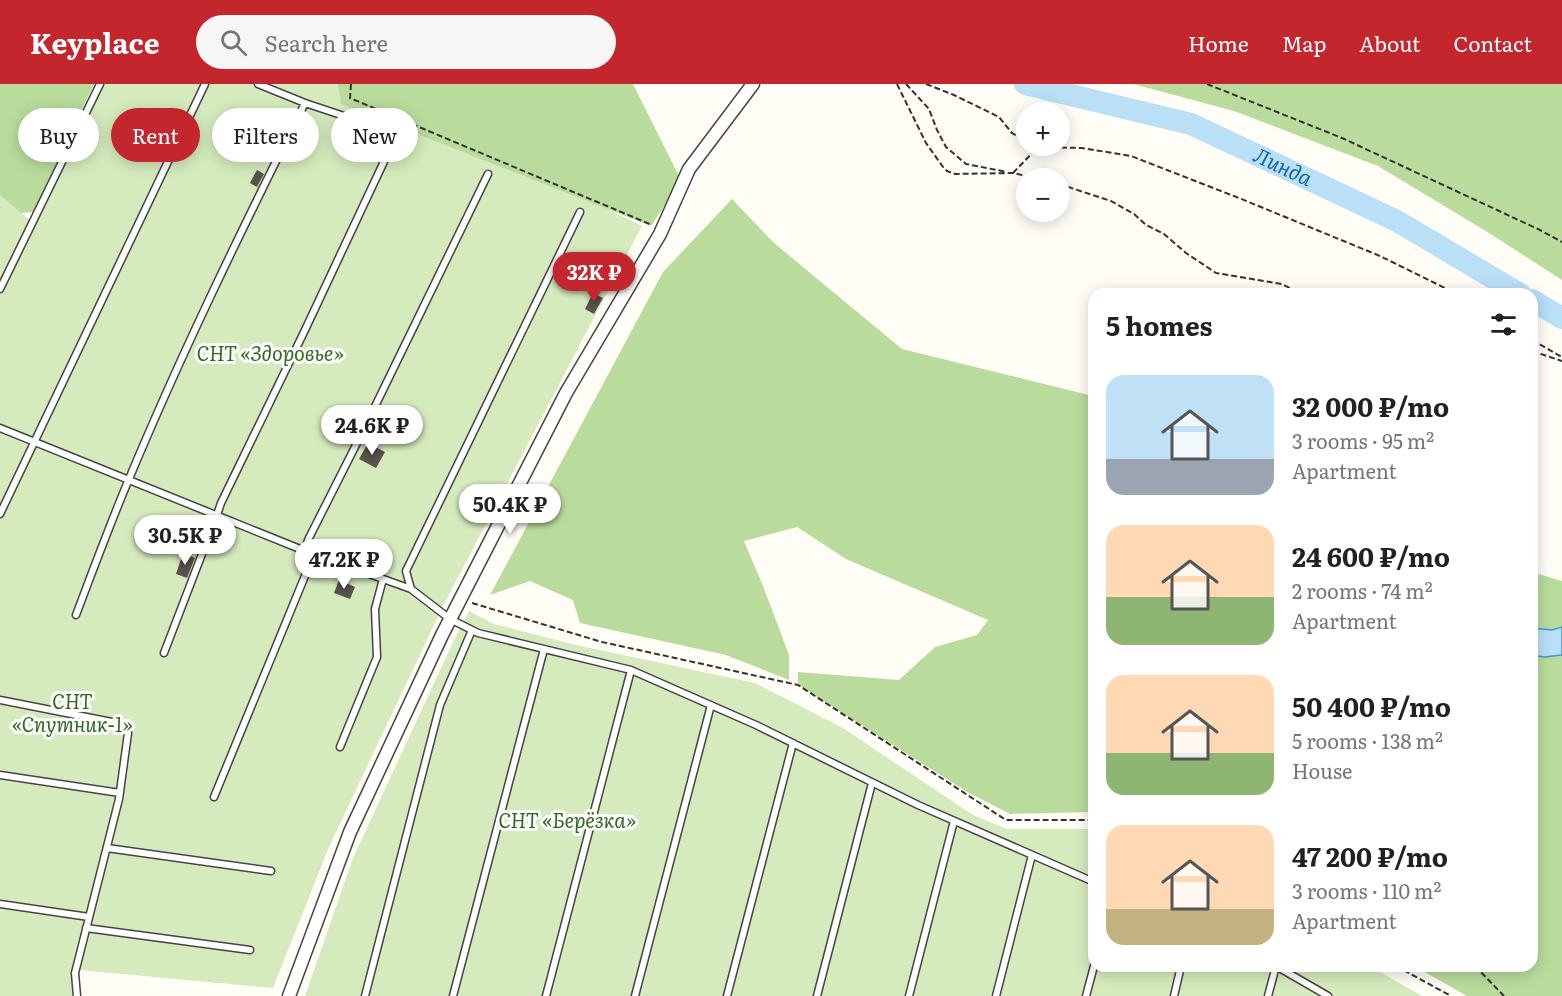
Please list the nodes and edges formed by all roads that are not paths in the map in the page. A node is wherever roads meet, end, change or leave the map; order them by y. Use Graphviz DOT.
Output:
graph roads {
  1 [pos="100,84"];
  2 [pos="205,84"];
  3 [pos="258,84"];
  4 [pos="753,84"];
  5 [pos="305,103"];
  6 [pos="488,174"];
  7 [pos="580,212"];
  8 [pos="0,289"];
  9 [pos="0,428"];
  10 [pos="34,443"];
  11 [pos="129,480"];
  12 [pos="0,514"];
  13 [pos="217,515"];
  14 [pos="305,551"];
  15 [pos="314,554"];
  16 [pos="383,579"];
  17 [pos="411,589"];
  18 [pos="75,615"];
  19 [pos="450,619"];
  20 [pos="472,630"];
  21 [pos="544,649"];
  22 [pos="164,653"];
  23 [pos="631,670"];
  24 [pos="0,700"];
  25 [pos="711,705"];
  26 [pos="793,743"];
  27 [pos="340,747"];
  28 [pos="0,775"];
  29 [pos="872,783"];
  30 [pos="120,793"];
  31 [pos="214,797"];
  32 [pos="954,821"];
  33 [pos="107,848"];
  34 [pos="1032,855"];
  35 [pos="271,871"];
  36 [pos="1088,879"];
  37 [pos="0,904"];
  38 [pos="89,917"];
  39 [pos="86,928"];
  40 [pos="250,950"];
  41 [pos="1092,972"];
  42 [pos="1180,972"];
  43 [pos="1274,972"];
  44 [pos="1286,972"];
  45 [pos="77,996"];
  46 [pos="289,996"];
  47 [pos="365,996"];
  48 [pos="453,996"];
  49 [pos="546,996"];
  50 [pos="635,996"];
  51 [pos="727,996"];
  52 [pos="817,996"];
  53 [pos="909,996"];
  54 [pos="996,996"];
  55 [pos="1086,996"];
  56 [pos="1174,996"];
  57 [pos="1268,996"];
  58 [pos="1328,996"];
  1 -- 8 [label="lane"];
  2 -- 10 [label="lane"];
  3 -- 5 [label="lane"];
  4 -- 19 [label="street"];
  5 -- 11 [label="lane"];
  5 -- 13 [label="lane"];
  6 -- 14 [label="lane"];
  7 -- 17 [label="lane"];
  9 -- 10 [label="lane"];
  10 -- 11 [label="lane"];
  10 -- 12 [label="lane"];
  11 -- 13 [label="lane"];
  11 -- 18 [label="lane"];
  13 -- 14 [label="lane"];
  13 -- 22 [label="lane"];
  14 -- 15 [label="lane"];
  15 -- 16 [label="lane"];
  15 -- 31 [label="lane"];
  16 -- 17 [label="lane"];
  16 -- 27 [label="lane"];
  17 -- 19 [label="lane"];
  19 -- 20 [label="lane"];
  19 -- 46 [label="street"];
  20 -- 21 [label="lane"];
  20 -- 47 [label="lane"];
  21 -- 23 [label="lane"];
  21 -- 48 [label="lane"];
  23 -- 25 [label="lane"];
  23 -- 49 [label="lane"];
  24 -- 30 [label="lane"];
  25 -- 26 [label="lane"];
  25 -- 50 [label="lane"];
  26 -- 29 [label="lane"];
  26 -- 51 [label="lane"];
  28 -- 30 [label="lane"];
  29 -- 32 [label="lane"];
  29 -- 52 [label="lane"];
  30 -- 33 [label="lane"];
  32 -- 34 [label="lane"];
  32 -- 53 [label="lane"];
  33 -- 35 [label="lane"];
  33 -- 38 [label="lane"];
  34 -- 36 [label="lane"];
  34 -- 54 [label="lane"];
  37 -- 38 [label="lane"];
  38 -- 39 [label="lane"];
  39 -- 40 [label="lane"];
  39 -- 45 [label="lane"];
  41 -- 55 [label="lane"];
  42 -- 56 [label="lane"];
  43 -- 57 [label="lane"];
  44 -- 58 [label="lane"];
}
